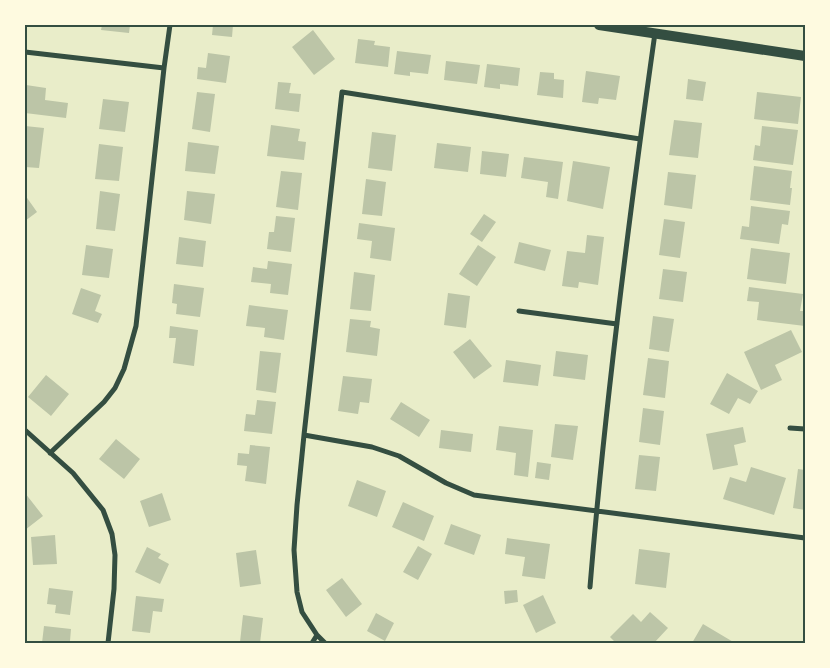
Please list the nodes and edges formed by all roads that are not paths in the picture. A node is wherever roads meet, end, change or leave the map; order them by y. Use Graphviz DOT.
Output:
graph roads {
  1 [pos="170,25"];
  2 [pos="599,25"];
  3 [pos="655,29"];
  4 [pos="25,52"];
  5 [pos="805,56"];
  6 [pos="164,68"];
  7 [pos="640,139"];
  8 [pos="519,311"];
  9 [pos="617,324"];
  10 [pos="790,428"];
  11 [pos="805,429"];
  12 [pos="25,430"];
  13 [pos="304,436"];
  14 [pos="50,453"];
  15 [pos="596,511"];
  16 [pos="805,538"];
  17 [pos="590,587"];
  18 [pos="317,635"];
  19 [pos="108,643"];
  20 [pos="312,643"];
  21 [pos="325,643"];
  1 -- 6 [label="street"];
  2 -- 3 [label="main road"];
  3 -- 5 [label="main road"];
  3 -- 7 [label="street"];
  4 -- 6 [label="street"];
  6 -- 14 [label="street"];
  7 -- 9 [label="street"];
  7 -- 13 [label="street"];
  8 -- 9 [label="street"];
  9 -- 15 [label="street"];
  10 -- 11 [label="street"];
  12 -- 14 [label="street"];
  13 -- 15 [label="street"];
  13 -- 18 [label="street"];
  14 -- 19 [label="street"];
  15 -- 16 [label="street"];
  15 -- 17 [label="street"];
  18 -- 20 [label="street"];
  18 -- 21 [label="street"];
}
